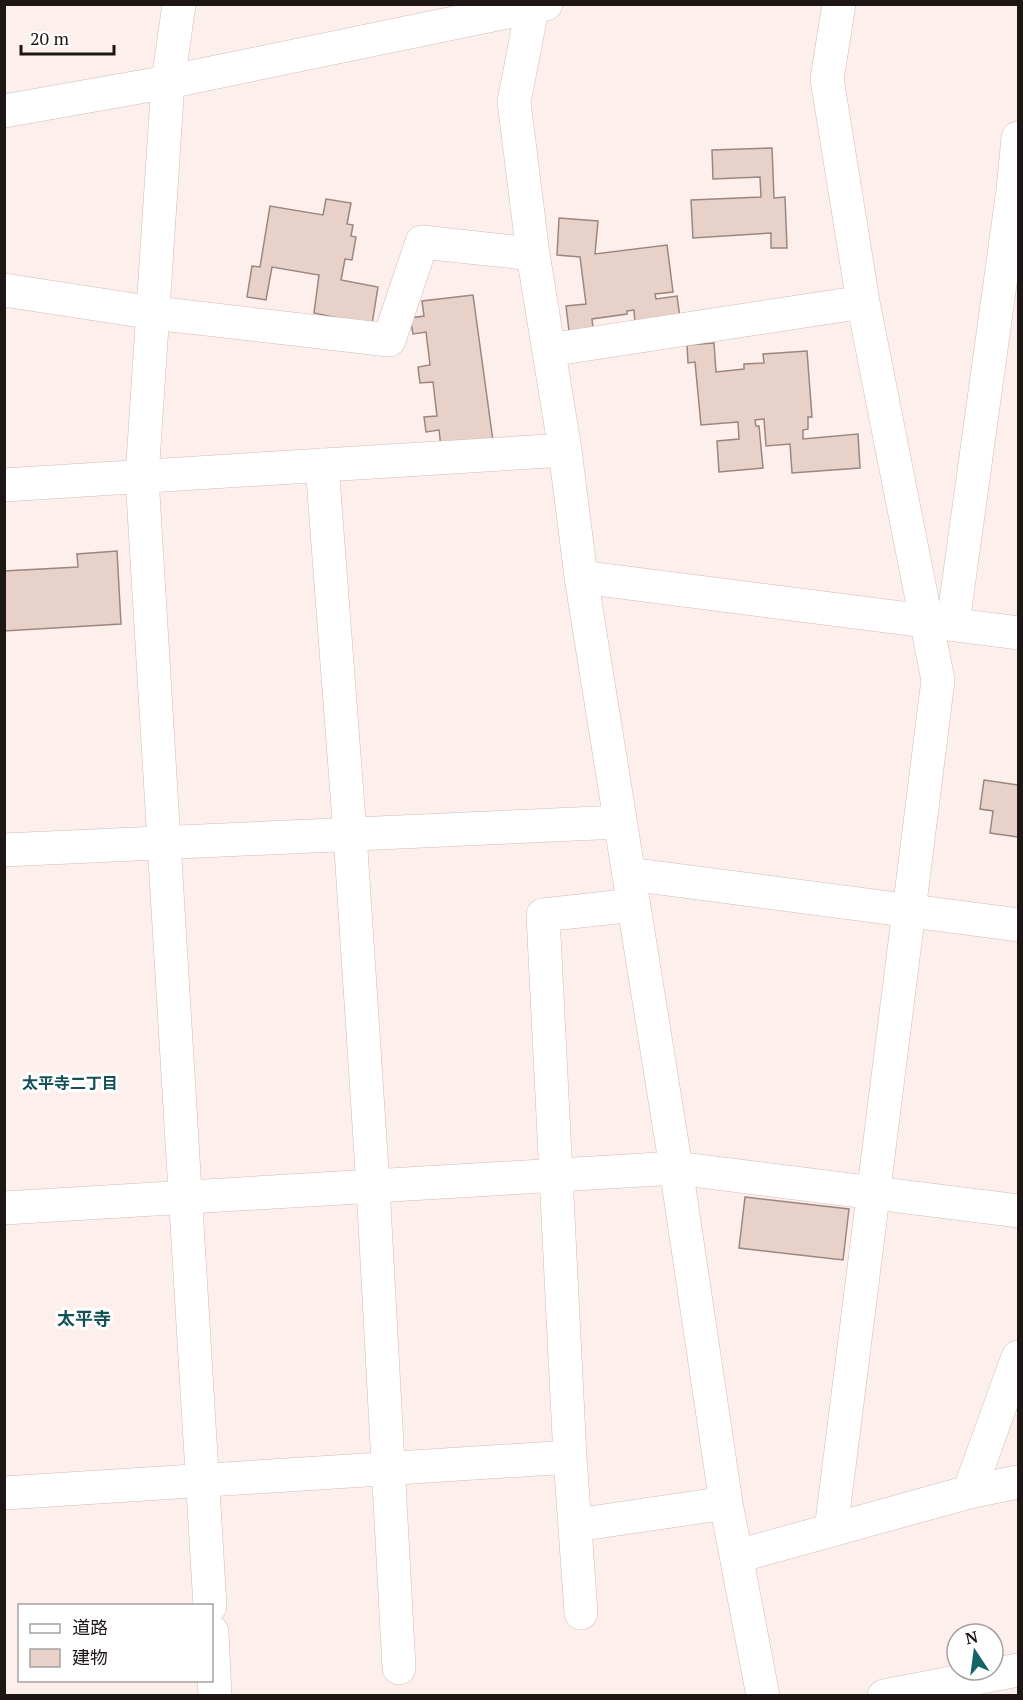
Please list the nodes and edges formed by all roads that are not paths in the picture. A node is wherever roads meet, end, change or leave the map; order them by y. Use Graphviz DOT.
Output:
graph roads {
  1 [pos="179,4"];
  2 [pos="839,4"];
  3 [pos="537,6"];
  4 [pos="168,81"];
  5 [pos="4,111"];
  6 [pos="1018,138"];
  7 [pos="533,254"];
  8 [pos="4,291"];
  9 [pos="864,302"];
  10 [pos="154,313"];
  11 [pos="549,350"];
  12 [pos="565,450"];
  13 [pos="322,465"];
  14 [pos="142,477"];
  15 [pos="4,485"];
  16 [pos="581,577"];
  17 [pos="940,622"];
  18 [pos="1018,633"];
  19 [pos="620,822"];
  20 [pos="350,834"];
  21 [pos="164,843"];
  22 [pos="4,850"];
  23 [pos="631,890"];
  24 [pos="909,911"];
  25 [pos="1018,925"];
  26 [pos="676,1168"];
  27 [pos="556,1175"];
  28 [pos="373,1186"];
  29 [pos="874,1193"];
  30 [pos="186,1197"];
  31 [pos="4,1208"];
  32 [pos="1018,1211"];
  33 [pos="1018,1357"];
  34 [pos="570,1457"];
  35 [pos="387,1469"];
  36 [pos="203,1480"];
  37 [pos="1018,1482"];
  38 [pos="4,1492"];
  39 [pos="969,1492"];
  40 [pos="726,1503"];
  41 [pos="576,1525"];
  42 [pos="831,1530"];
  43 [pos="738,1556"];
  44 [pos="210,1604"];
  45 [pos="581,1613"];
  46 [pos="213,1653"];
  47 [pos="399,1668"];
  48 [pos="1018,1670"];
  49 [pos="215,1695"];
  50 [pos="763,1695"];
  51 [pos="884,1695"];
  1 -- 4 [label="street"];
  2 -- 9 [label="street"];
  3 -- 4 [label="street"];
  3 -- 7 [label="street"];
  4 -- 5 [label="street"];
  4 -- 10 [label="street"];
  6 -- 17 [label="street"];
  7 -- 10 [label="street"];
  7 -- 11 [label="street"];
  8 -- 10 [label="street"];
  9 -- 11 [label="street"];
  9 -- 17 [label="street"];
  10 -- 14 [label="street"];
  11 -- 12 [label="street"];
  12 -- 13 [label="street"];
  12 -- 16 [label="street"];
  13 -- 14 [label="street"];
  13 -- 20 [label="street"];
  14 -- 15 [label="street"];
  14 -- 21 [label="street"];
  16 -- 17 [label="street"];
  16 -- 19 [label="street"];
  17 -- 18 [label="street"];
  17 -- 24 [label="street"];
  19 -- 20 [label="street"];
  19 -- 23 [label="street"];
  20 -- 21 [label="street"];
  20 -- 28 [label="street"];
  21 -- 22 [label="street"];
  21 -- 30 [label="street"];
  23 -- 24 [label="street"];
  23 -- 26 [label="street"];
  23 -- 27 [label="street"];
  24 -- 25 [label="street"];
  24 -- 29 [label="street"];
  26 -- 27 [label="street"];
  26 -- 29 [label="street"];
  26 -- 40 [label="street"];
  27 -- 28 [label="street"];
  27 -- 34 [label="street"];
  28 -- 30 [label="street"];
  28 -- 35 [label="street"];
  29 -- 32 [label="street"];
  29 -- 42 [label="street"];
  30 -- 31 [label="street"];
  30 -- 36 [label="street"];
  33 -- 39 [label="street"];
  34 -- 35 [label="street"];
  34 -- 41 [label="street"];
  35 -- 36 [label="street"];
  35 -- 47 [label="street"];
  36 -- 38 [label="street"];
  36 -- 44 [label="street"];
  37 -- 39 [label="street"];
  39 -- 42 [label="street"];
  40 -- 41 [label="street"];
  40 -- 43 [label="street"];
  41 -- 45 [label="street"];
  42 -- 43 [label="street"];
  43 -- 50 [label="street"];
  46 -- 49 [label="street"];
  48 -- 51 [label="street"];
}
